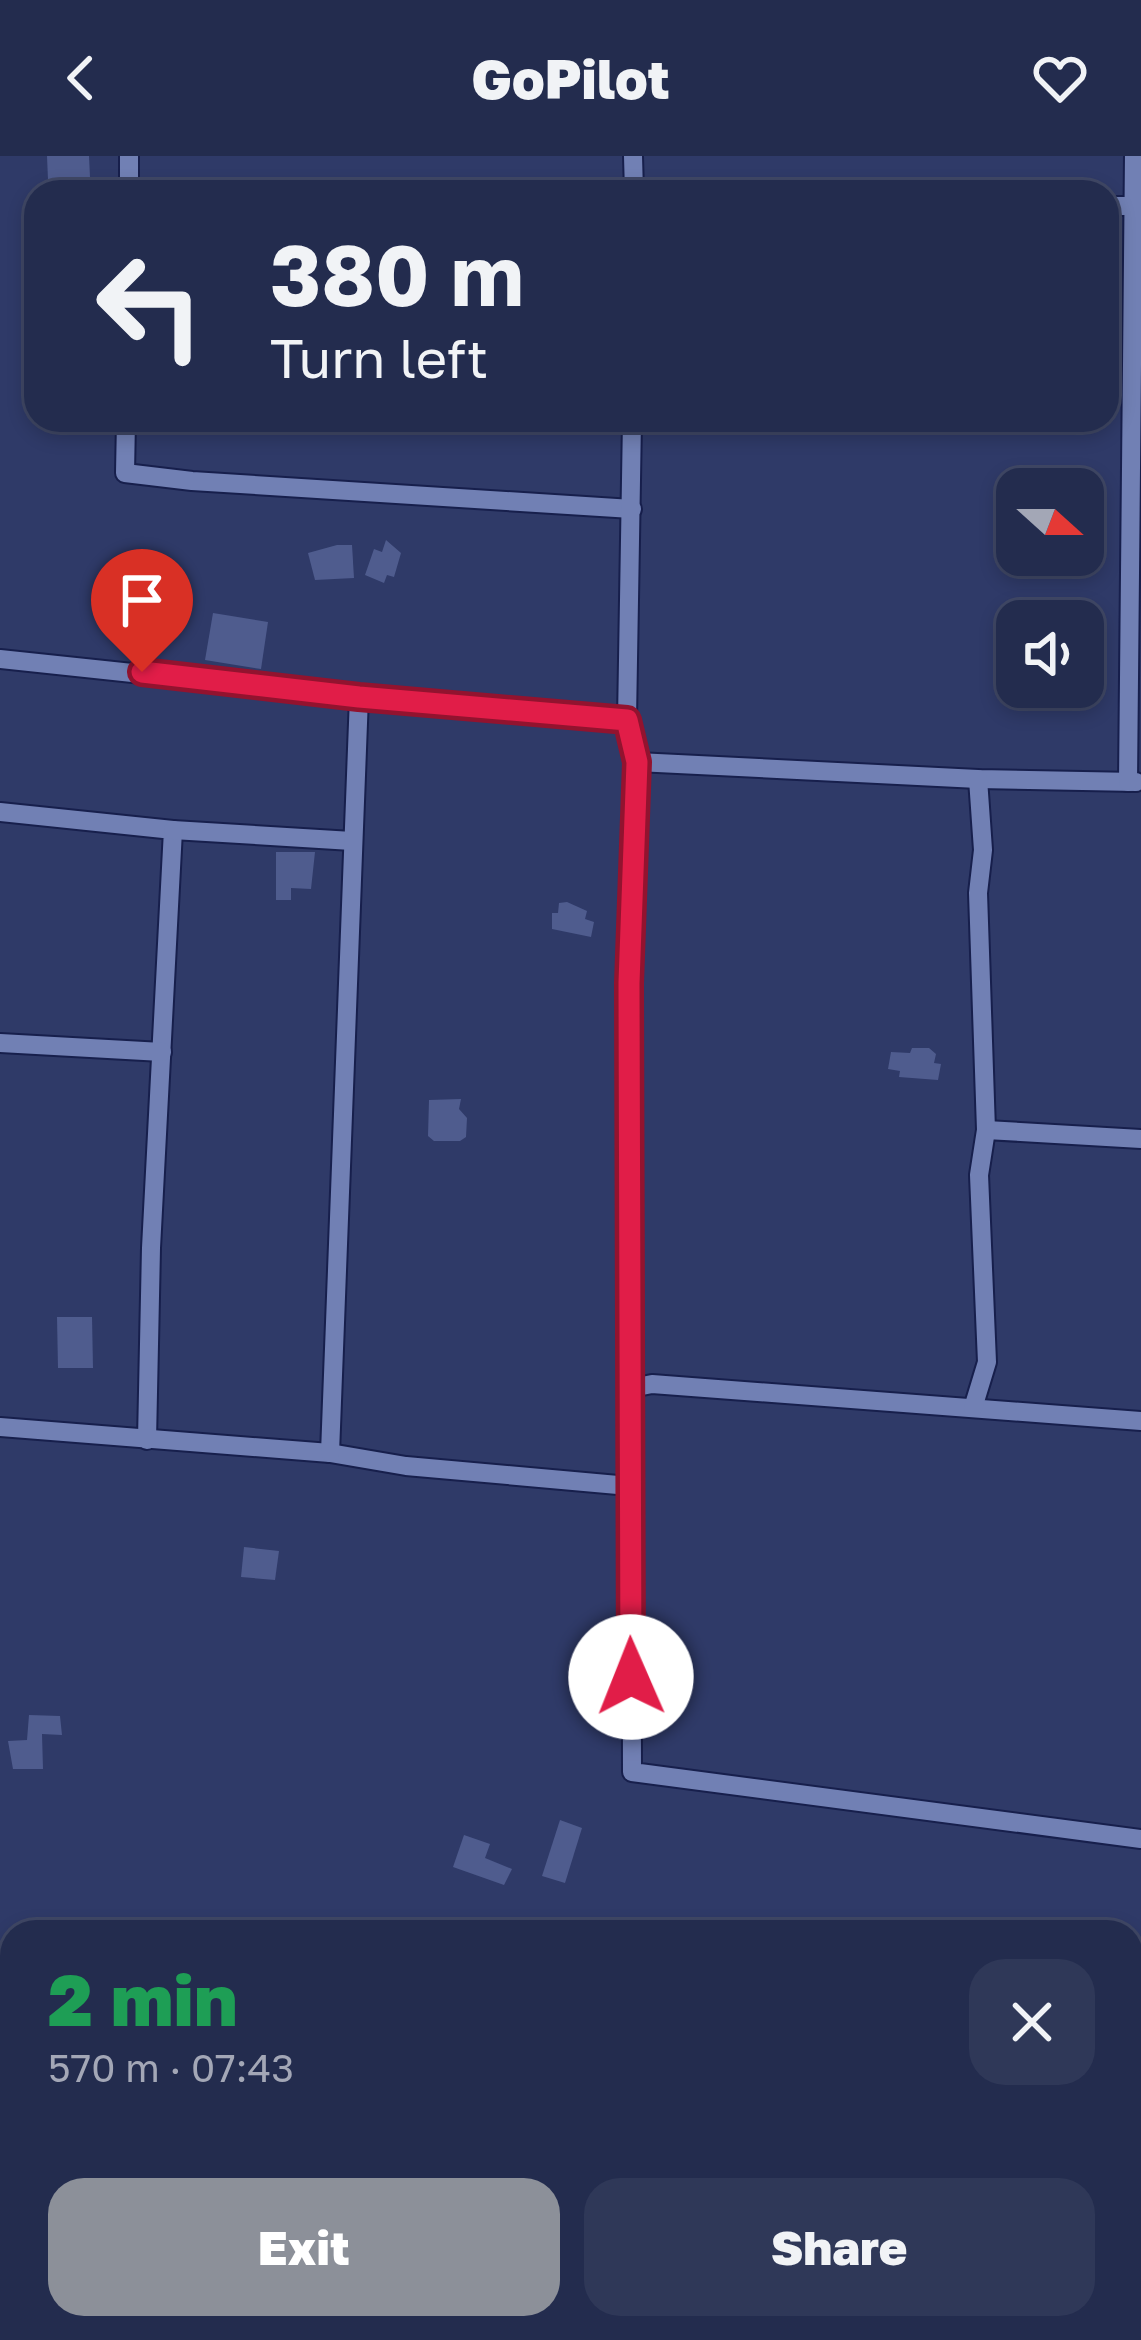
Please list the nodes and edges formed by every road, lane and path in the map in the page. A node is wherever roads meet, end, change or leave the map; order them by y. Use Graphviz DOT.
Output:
graph roads {
  1 [pos="1134,156"];
  2 [pos="1137,206"];
  3 [pos="126,432"];
  4 [pos="632,432"];
  5 [pos="632,508"];
  6 [pos="0,659"];
  7 [pos="359,697"];
  8 [pos="627,720"];
  9 [pos="637,762"];
  10 [pos="978,779"];
  11 [pos="1135,782"];
  12 [pos="0,812"];
  13 [pos="173,830"];
  14 [pos="352,842"];
  15 [pos="0,1043"];
  16 [pos="162,1052"];
  17 [pos="986,1130"];
  18 [pos="1141,1139"];
  19 [pos="632,1388"];
  20 [pos="973,1408"];
  21 [pos="1141,1421"];
  22 [pos="0,1427"];
  23 [pos="147,1440"];
  24 [pos="330,1453"];
  25 [pos="629,1486"];
  26 [pos="1141,1839"];
  1 -- 2 [label="street"];
  2 -- 11 [label="street"];
  3 -- 5 [label="street"];
  4 -- 5 [label="street"];
  5 -- 8 [label="street"];
  6 -- 7 [label="street"];
  7 -- 8 [label="street"];
  7 -- 14 [label="street"];
  8 -- 9 [label="street"];
  9 -- 10 [label="street"];
  9 -- 19 [label="street"];
  10 -- 11 [label="street"];
  10 -- 17 [label="street"];
  12 -- 13 [label="street"];
  13 -- 14 [label="street"];
  13 -- 16 [label="street"];
  14 -- 24 [label="street"];
  15 -- 16 [label="street"];
  16 -- 23 [label="street"];
  17 -- 18 [label="street"];
  17 -- 20 [label="street"];
  19 -- 20 [label="street"];
  19 -- 25 [label="street"];
  20 -- 21 [label="street"];
  22 -- 23 [label="street"];
  23 -- 24 [label="street"];
  24 -- 25 [label="street"];
  25 -- 26 [label="street"];
}
